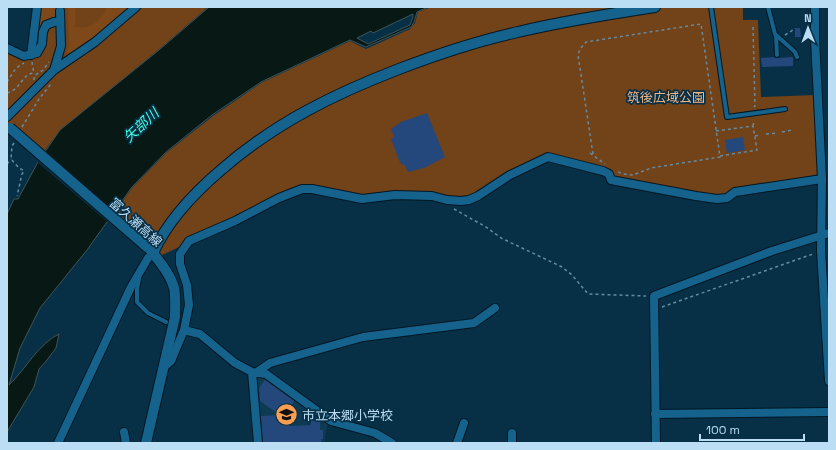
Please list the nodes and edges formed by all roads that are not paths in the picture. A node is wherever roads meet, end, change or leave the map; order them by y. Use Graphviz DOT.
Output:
graph roads {
  1 [pos="38,7"];
  2 [pos="136,7"];
  3 [pos="654,7"];
  4 [pos="711,7"];
  5 [pos="768,7"];
  6 [pos="815,7"];
  7 [pos="60,9"];
  8 [pos="60,22"];
  9 [pos="778,37"];
  10 [pos="7,48"];
  11 [pos="777,55"];
  12 [pos="32,57"];
  13 [pos="797,57"];
  14 [pos="54,70"];
  15 [pos="785,109"];
  16 [pos="7,117"];
  17 [pos="8,127"];
  18 [pos="822,179"];
  19 [pos="824,235"];
  20 [pos="150,253"];
  21 [pos="142,268"];
  22 [pos="495,308"];
  23 [pos="166,322"];
  24 [pos="182,329"];
  25 [pos="164,367"];
  26 [pos="254,372"];
  27 [pos="829,381"];
  28 [pos="829,412"];
  29 [pos="655,414"];
  30 [pos="464,423"];
  31 [pos="124,432"];
  32 [pos="512,433"];
  33 [pos="58,443"];
  34 [pos="126,443"];
  35 [pos="146,443"];
  36 [pos="258,443"];
  37 [pos="392,443"];
  38 [pos="457,443"];
  39 [pos="512,443"];
  40 [pos="656,443"];
  1 -- 12 [label="street"];
  2 -- 14 [label="street"];
  3 -- 20 [label="street"];
  4 -- 15 [label="lane"];
  5 -- 9 [label="lane"];
  6 -- 18 [label="street"];
  7 -- 8 [label="street"];
  8 -- 12 [label="street"];
  8 -- 14 [label="street"];
  9 -- 11 [label="lane"];
  9 -- 13 [label="lane"];
  10 -- 12 [label="street"];
  14 -- 16 [label="street"];
  17 -- 20 [label="street, 富久瀬高線, bridge"];
  18 -- 19 [label="street"];
  18 -- 24 [label="street"];
  19 -- 27 [label="street"];
  19 -- 29 [label="street"];
  20 -- 21 [label="street"];
  20 -- 25 [label="street, 富久瀬高線"];
  21 -- 23 [label="lane"];
  21 -- 33 [label="street"];
  22 -- 26 [label="street"];
  24 -- 25 [label="street"];
  24 -- 26 [label="street"];
  25 -- 35 [label="street, 富久瀬高線"];
  26 -- 36 [label="street"];
  26 -- 37 [label="street"];
  28 -- 29 [label="street"];
  29 -- 40 [label="street"];
  30 -- 38 [label="street"];
  31 -- 34 [label="street"];
  32 -- 39 [label="street"];
}
